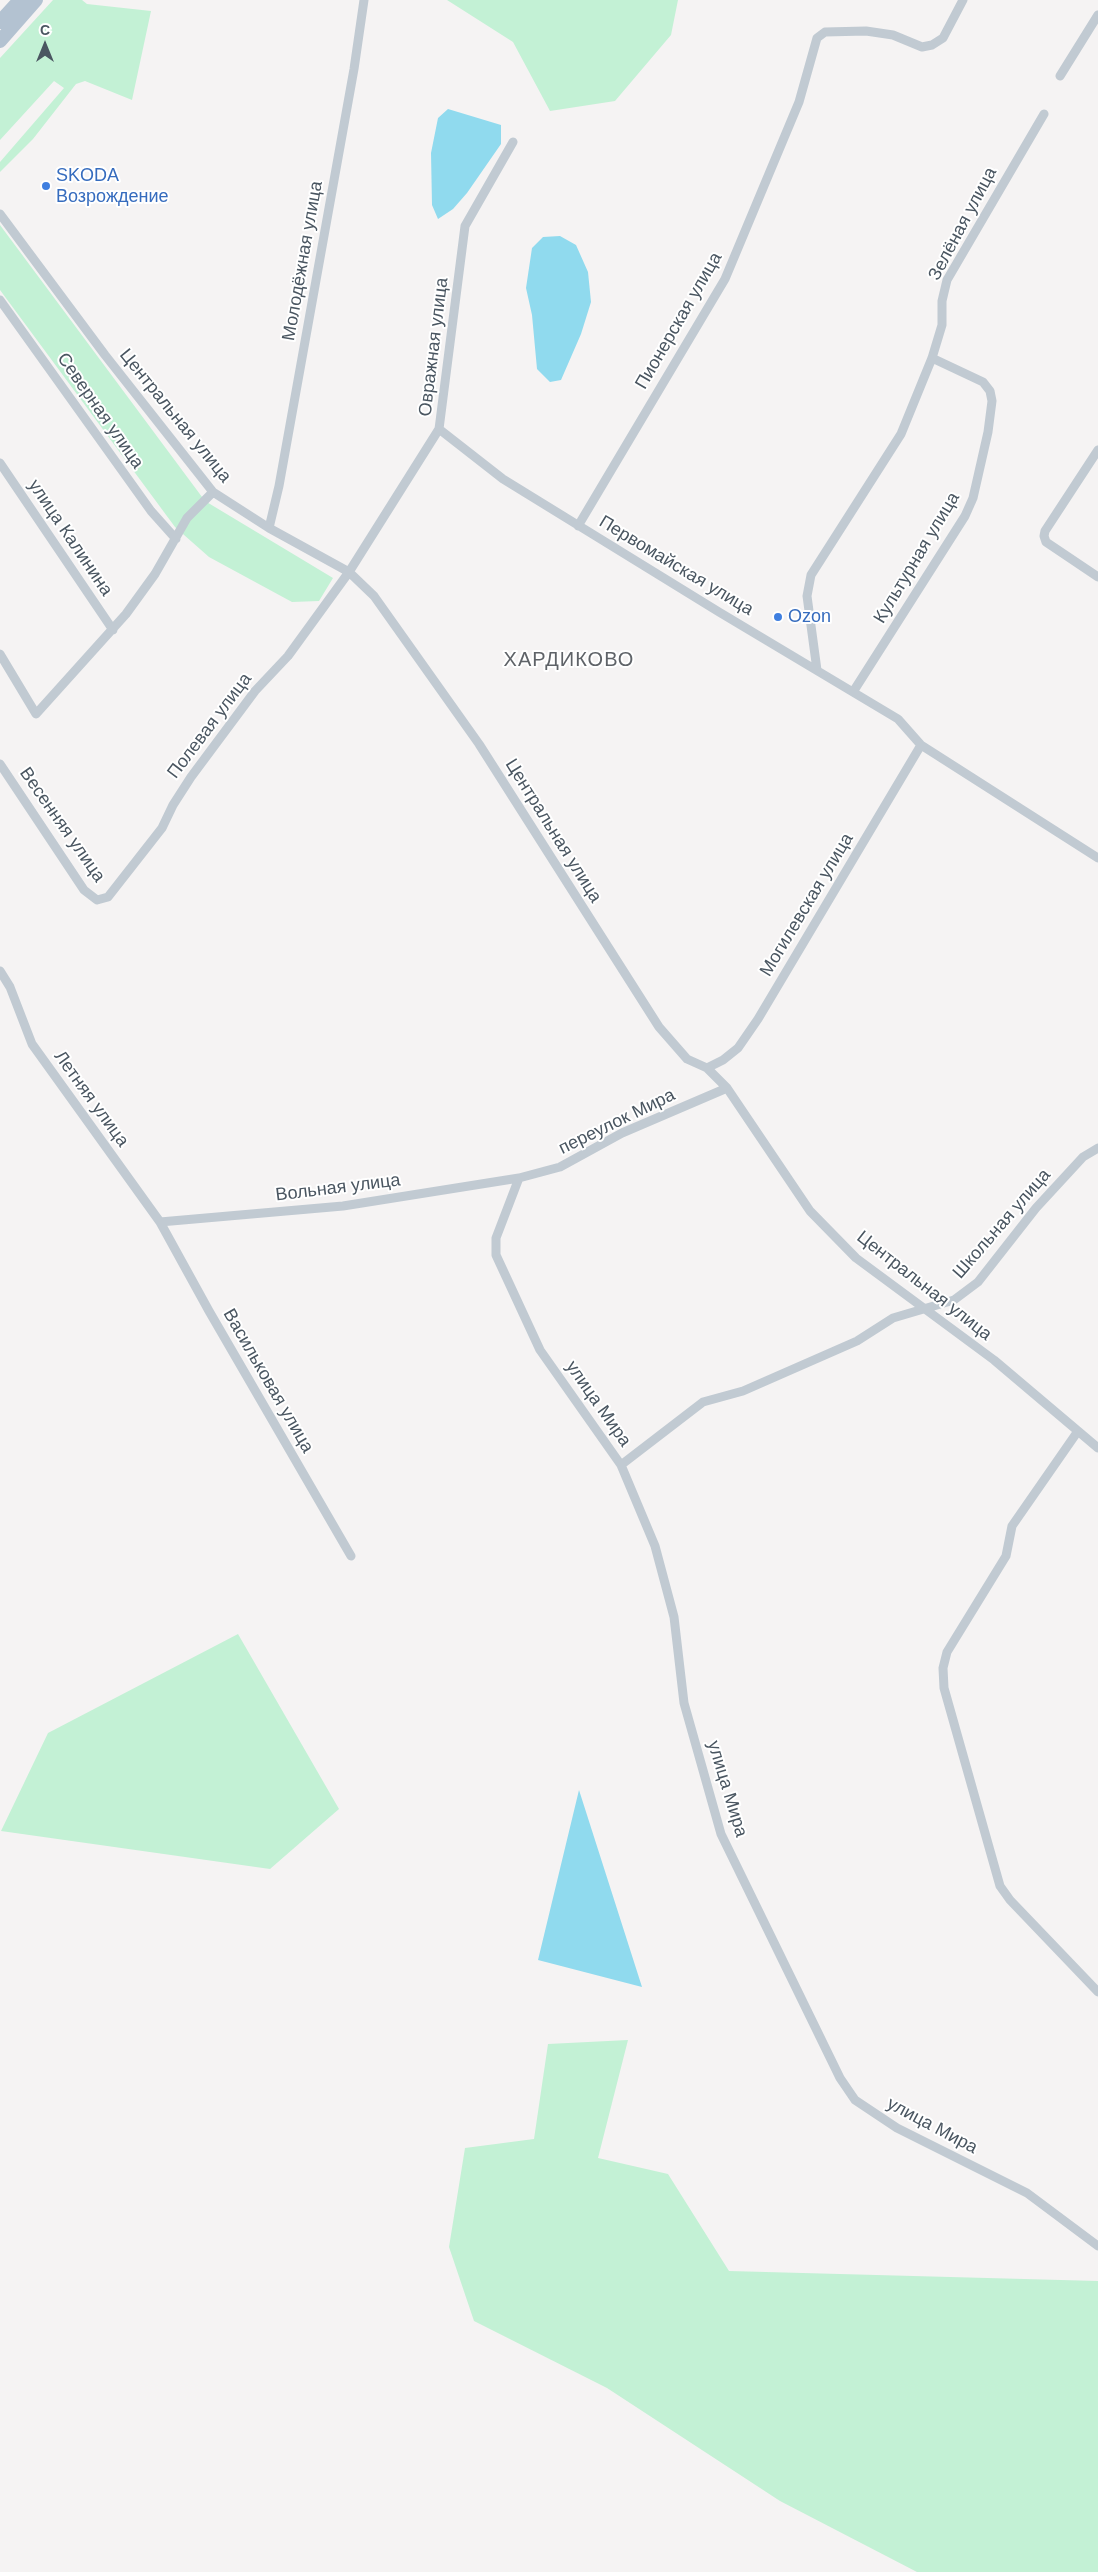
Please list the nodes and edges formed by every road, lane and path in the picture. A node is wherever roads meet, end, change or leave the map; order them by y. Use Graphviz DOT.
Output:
graph roads {
  1 [pos="20,0"];
  2 [pos="36,0"];
  3 [pos="364,0"];
  4 [pos="963,0"];
  5 [pos="1098,15"];
  6 [pos="0,22"];
  7 [pos="0,41"];
  8 [pos="1060,76"];
  9 [pos="1044,114"];
  10 [pos="513,142"];
  11 [pos="0,214"];
  12 [pos="0,300"];
  13 [pos="932,358"];
  14 [pos="439,429"];
  15 [pos="1098,450"];
  16 [pos="0,463"];
  17 [pos="213,492"];
  18 [pos="578,526"];
  19 [pos="269,528"];
  20 [pos="176,539"];
  21 [pos="348,572"];
  22 [pos="1098,577"];
  23 [pos="113,630"];
  24 [pos="0,654"];
  25 [pos="817,670"];
  26 [pos="853,692"];
  27 [pos="922,745"];
  28 [pos="0,764"];
  29 [pos="1098,858"];
  30 [pos="101,900"];
  31 [pos="0,971"];
  32 [pos="707,1068"];
  33 [pos="727,1088"];
  34 [pos="1098,1148"];
  35 [pos="519,1178"];
  36 [pos="160,1222"];
  37 [pos="922,1309"];
  38 [pos="1078,1431"];
  39 [pos="1098,1448"];
  40 [pos="621,1465"];
  41 [pos="351,1556"];
  42 [pos="1098,1992"];
  43 [pos="1098,2246"];
  1 -- 6 [label="main road"];
  2 -- 7 [label="main road"];
  3 -- 19 [label="street, Молодёжная улица"];
  4 -- 18 [label="street, Пионерская улица"];
  5 -- 8 [label="street"];
  9 -- 13 [label="street, Зелёная улица"];
  10 -- 14 [label="street, Овражная улица"];
  11 -- 17 [label="street, Центральная улица"];
  12 -- 20 [label="street, Северная улица"];
  13 -- 25 [label="street, Зелёная улица"];
  13 -- 26 [label="street, Культурная улица"];
  14 -- 18 [label="street, Первомайская улица"];
  14 -- 21 [label="street, Овражная улица"];
  15 -- 22 [label="street"];
  16 -- 23 [label="street, улица Калинина"];
  17 -- 19 [label="street, Центральная улица"];
  17 -- 20 [label="street"];
  18 -- 25 [label="street, Первомайская улица"];
  19 -- 21 [label="street, Центральная улица"];
  20 -- 23 [label="street"];
  21 -- 30 [label="street, Полевая улица"];
  21 -- 32 [label="street, Центральная улица"];
  23 -- 24 [label="street"];
  25 -- 26 [label="street, Первомайская улица"];
  26 -- 27 [label="street, Первомайская улица"];
  27 -- 29 [label="street, Первомайская улица"];
  27 -- 32 [label="street, Могилевская улица"];
  28 -- 30 [label="street, Весенняя улица"];
  31 -- 36 [label="street, Летняя улица"];
  32 -- 33 [label="street, Центральная улица"];
  33 -- 35 [label="street, переулок Мира"];
  33 -- 37 [label="street, Центральная улица"];
  34 -- 37 [label="street, Школьная улица"];
  35 -- 36 [label="street, Вольная улица"];
  35 -- 40 [label="street, улица Мира"];
  36 -- 41 [label="street, Васильковая улица"];
  37 -- 38 [label="street, Центральная улица"];
  37 -- 40 [label="street, Школьная улица"];
  38 -- 39 [label="street, Центральная улица"];
  38 -- 42 [label="street"];
  40 -- 43 [label="street, улица Мира"];
}
